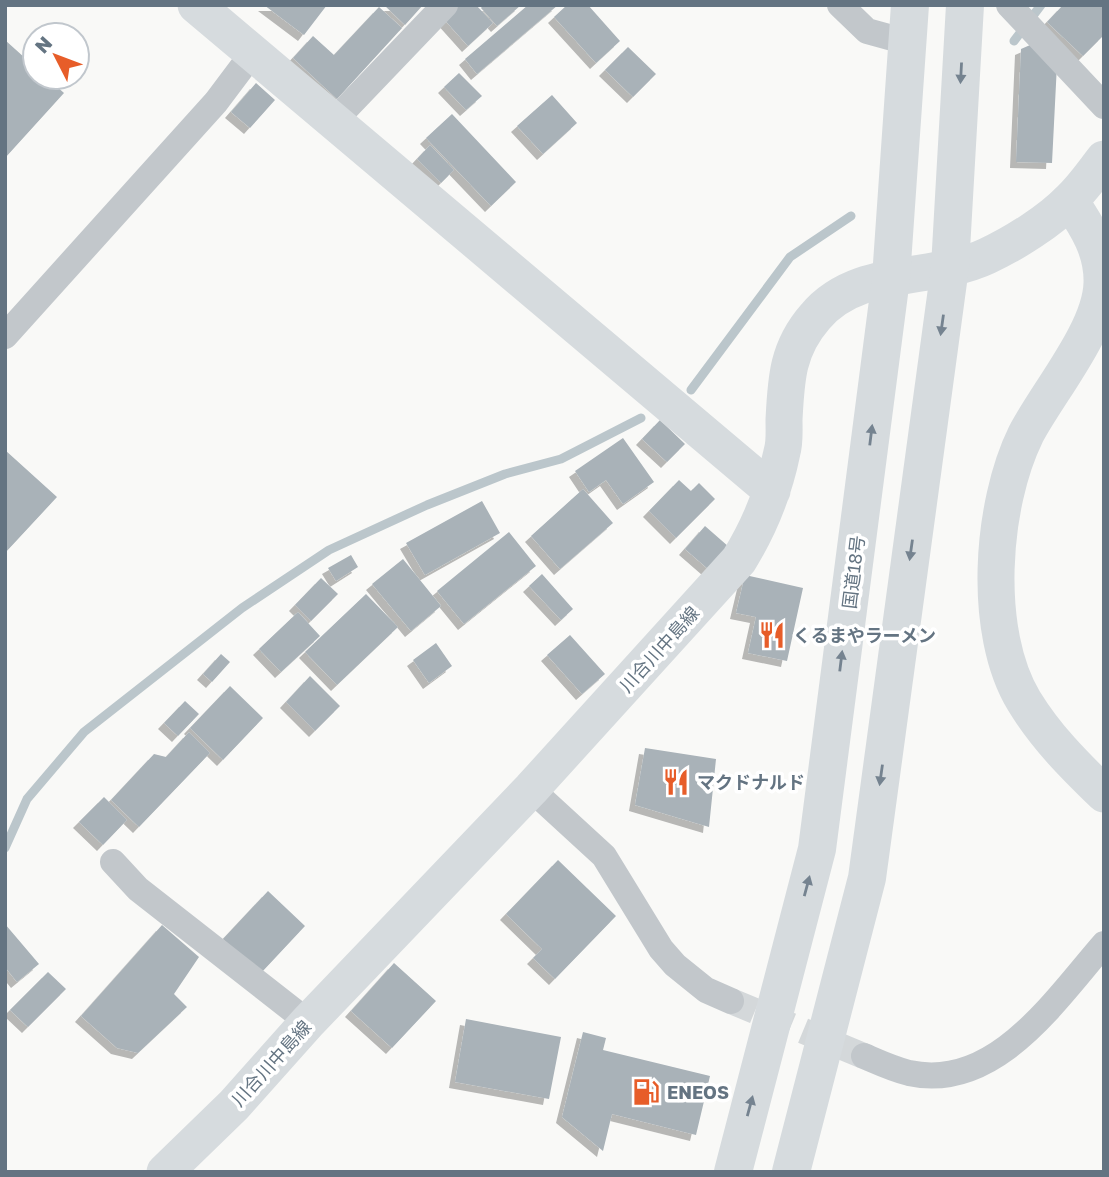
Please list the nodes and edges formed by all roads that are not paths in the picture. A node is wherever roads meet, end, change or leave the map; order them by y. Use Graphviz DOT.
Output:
graph roads {
  1 [pos="196,5"];
  2 [pos="445,5"];
  3 [pos="840,5"];
  4 [pos="965,5"];
  5 [pos="1009,5"];
  6 [pos="908,24"];
  7 [pos="252,54"];
  8 [pos="1104,106"];
  9 [pos="333,122"];
  10 [pos="1104,159"];
  11 [pos="1070,201"];
  12 [pos="950,267"];
  13 [pos="891,278"];
  14 [pos="5,336"];
  15 [pos="772,491"];
  16 [pos="531,789"];
  17 [pos="1104,794"];
  18 [pos="113,862"];
  19 [pos="1104,944"];
  20 [pos="731,1001"];
  21 [pos="308,1022"];
  22 [pos="864,1056"];
  23 [pos="165,1172"];
  24 [pos="733,1172"];
  25 [pos="792,1172"];
  1 -- 7 [label="main road"];
  2 -- 9 [label="street"];
  3 -- 6 [label="street"];
  4 -- 12 [label="highway, one-way"];
  5 -- 8 [label="street"];
  6 -- 13 [label="highway, 国道18号"];
  7 -- 9 [label="main road"];
  7 -- 14 [label="street"];
  9 -- 15 [label="main road"];
  10 -- 11 [label="main road, 川合川中島線"];
  11 -- 12 [label="main road, 川合川中島線"];
  11 -- 17 [label="main road"];
  12 -- 13 [label="main road, 川合川中島線"];
  12 -- 25 [label="highway, one-way"];
  13 -- 15 [label="main road, 川合川中島線"];
  24 -- 13 [label="highway, 国道18号, one-way"];
  15 -- 16 [label="main road, 川合川中島線"];
  16 -- 20 [label="street"];
  16 -- 21 [label="main road, 川合川中島線"];
  18 -- 21 [label="street"];
  19 -- 22 [label="street"];
  21 -- 23 [label="main road, 川合川中島線"];
}
